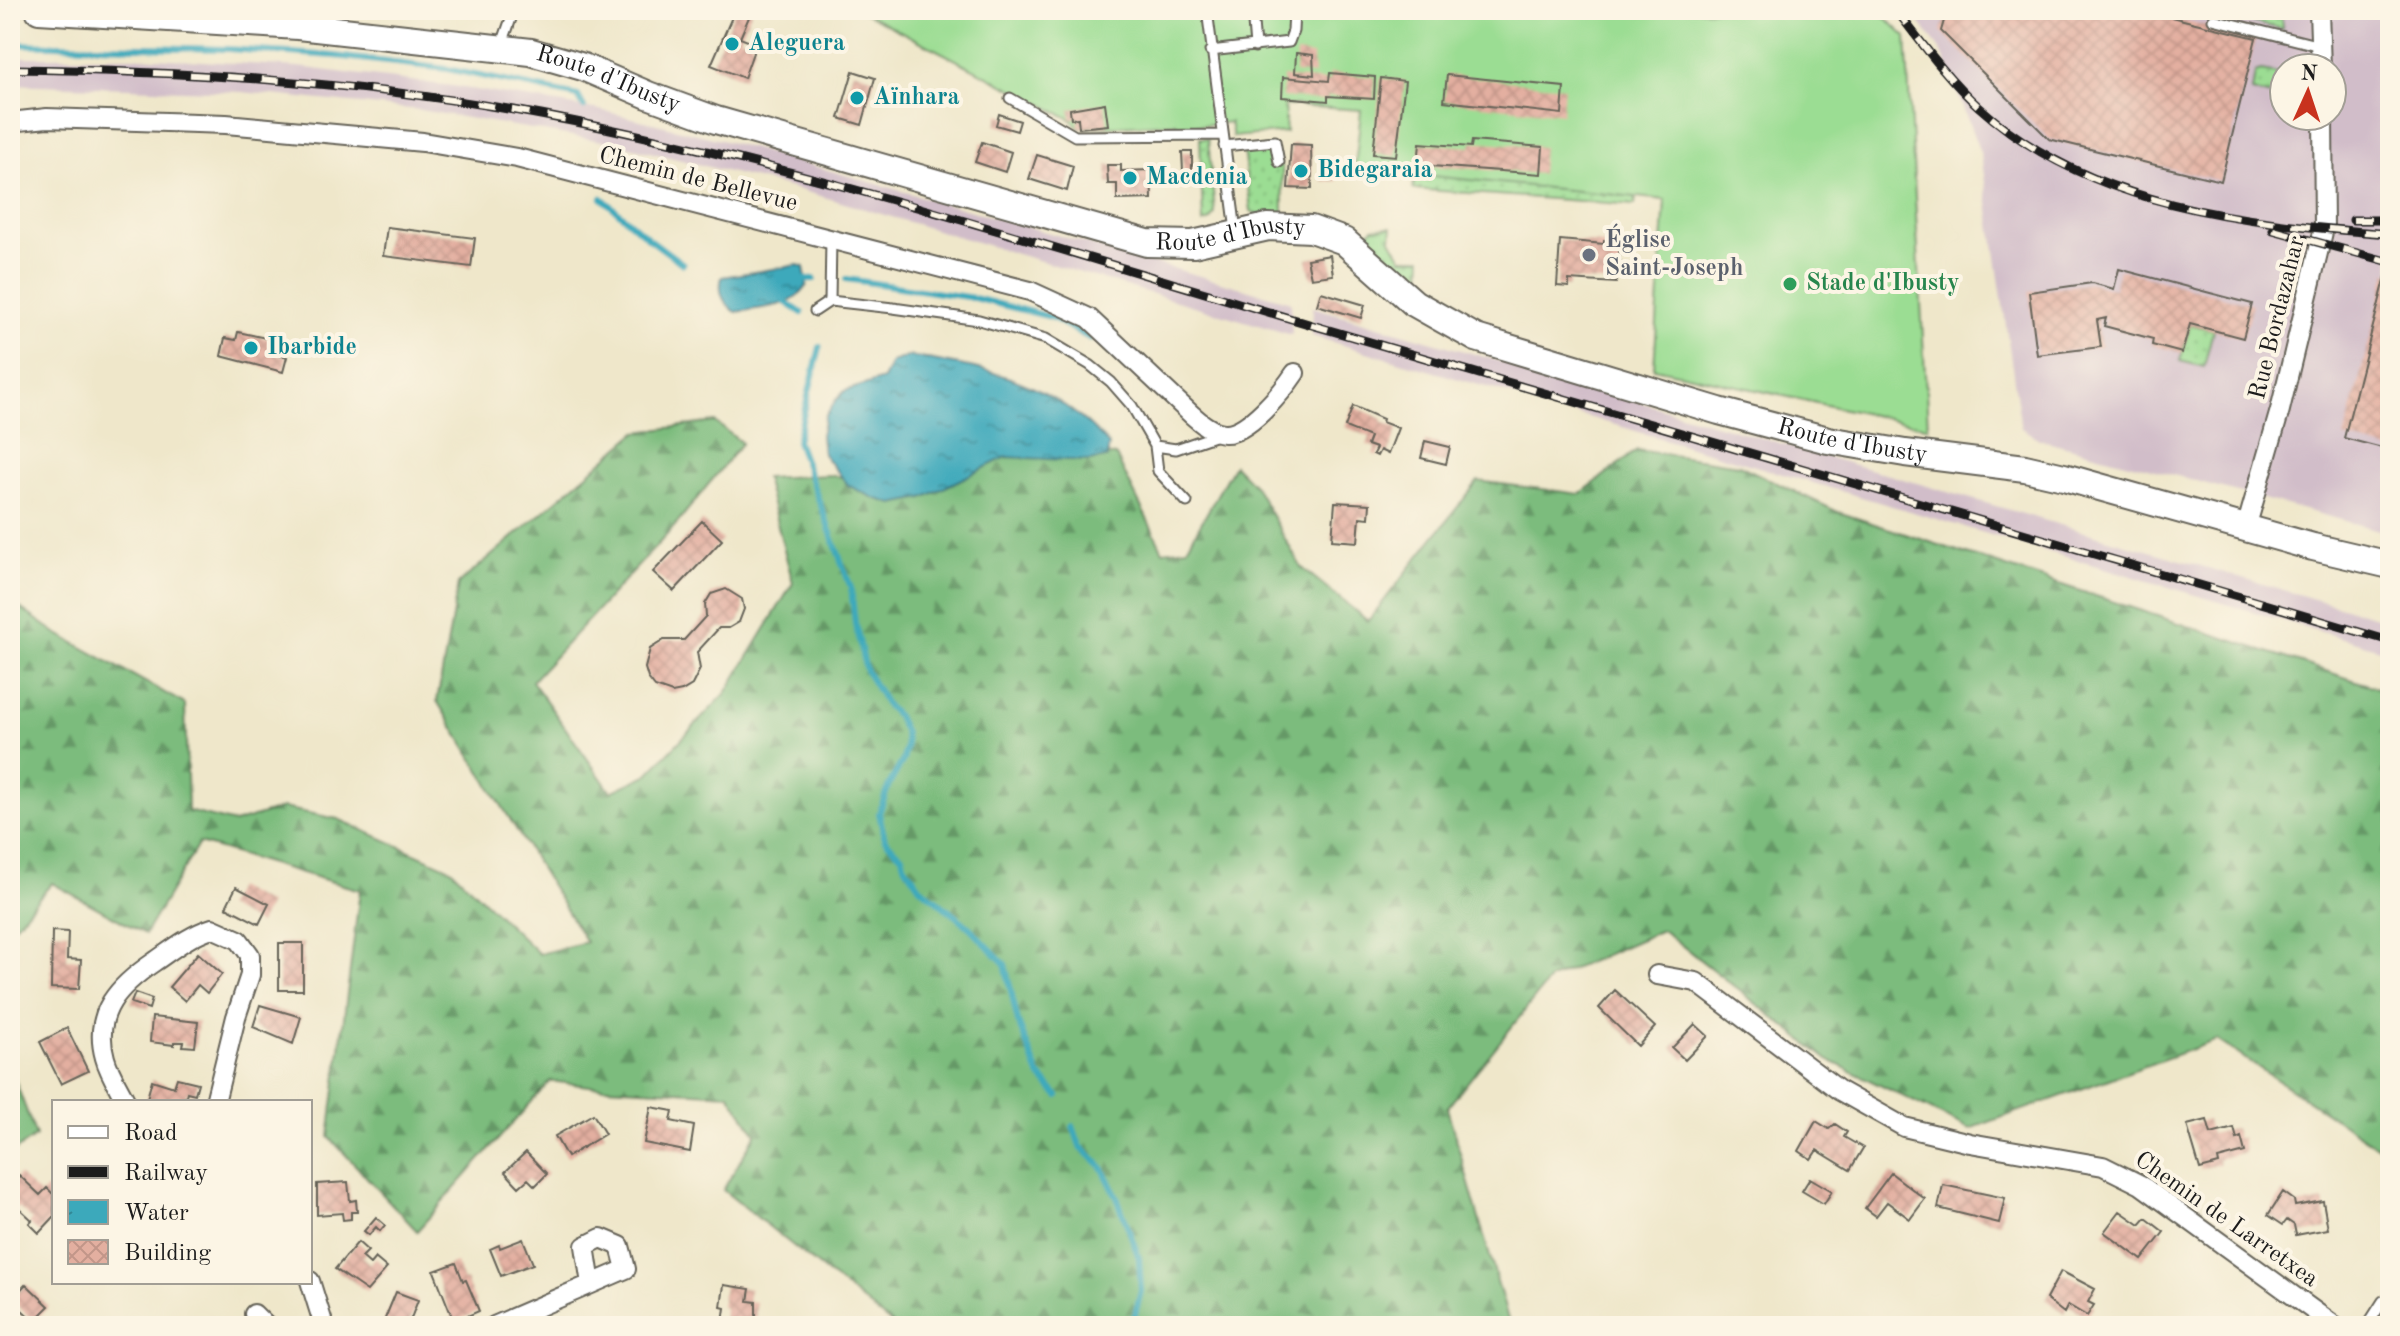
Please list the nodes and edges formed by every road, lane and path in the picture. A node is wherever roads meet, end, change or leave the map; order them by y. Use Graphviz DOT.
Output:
graph roads {
  1 [pos="39,10"];
  2 [pos="512,10"];
  3 [pos="1207,10"];
  4 [pos="1252,10"];
  5 [pos="1294,10"];
  6 [pos="2319,10"];
  7 [pos="2213,19"];
  8 [pos="504,36"];
  9 [pos="2320,46"];
  10 [pos="1255,47"];
  11 [pos="1210,51"];
  12 [pos="2320,52"];
  13 [pos="1010,98"];
  14 [pos="10,122"];
  15 [pos="2323,132"];
  16 [pos="1223,140"];
  17 [pos="1279,162"];
  18 [pos="1237,235"];
  19 [pos="831,239"];
  20 [pos="830,301"];
  21 [pos="815,311"];
  22 [pos="1295,373"];
  23 [pos="1222,433"];
  24 [pos="1155,446"];
  25 [pos="1187,502"];
  26 [pos="2246,528"];
  27 [pos="2390,565"];
  28 [pos="1657,975"];
  29 [pos="125,1100"];
  30 [pos="215,1100"];
  31 [pos="311,1284"];
  32 [pos="591,1284"];
  33 [pos="2383,1301"];
  34 [pos="324,1326"];
  35 [pos="494,1326"];
  36 [pos="2335,1326"];
  37 [pos="2367,1326"];
  1 -- 8 [label="street, Route d'Ibusty"];
  2 -- 8 [label="lane"];
  3 -- 11 [label="lane"];
  4 -- 10 [label="lane"];
  5 -- 10 [label="lane"];
  6 -- 9 [label="street"];
  7 -- 9 [label="lane"];
  8 -- 18 [label="street, Route d'Ibusty"];
  9 -- 12 [label="street"];
  10 -- 11 [label="lane"];
  11 -- 16 [label="lane"];
  13 -- 16 [label="lane"];
  14 -- 19 [label="street, Chemin de Bellevue"];
  15 -- 26 [label="street, Rue Bordazahar"];
  16 -- 17 [label="lane"];
  16 -- 18 [label="lane"];
  18 -- 26 [label="street, Route d'Ibusty"];
  19 -- 20 [label="lane"];
  19 -- 23 [label="street, Chemin de Bellevue"];
  20 -- 21 [label="lane"];
  20 -- 24 [label="lane"];
  22 -- 23 [label="street"];
  23 -- 24 [label="lane"];
  24 -- 25 [label="lane"];
  26 -- 27 [label="street, Route d'Ibusty"];
  28 -- 36 [label="street, Chemin de Larretxea"];
  29 -- 30 [label="street"];
  31 -- 34 [label="street"];
  32 -- 35 [label="street"];
  33 -- 37 [label="lane"];
}
